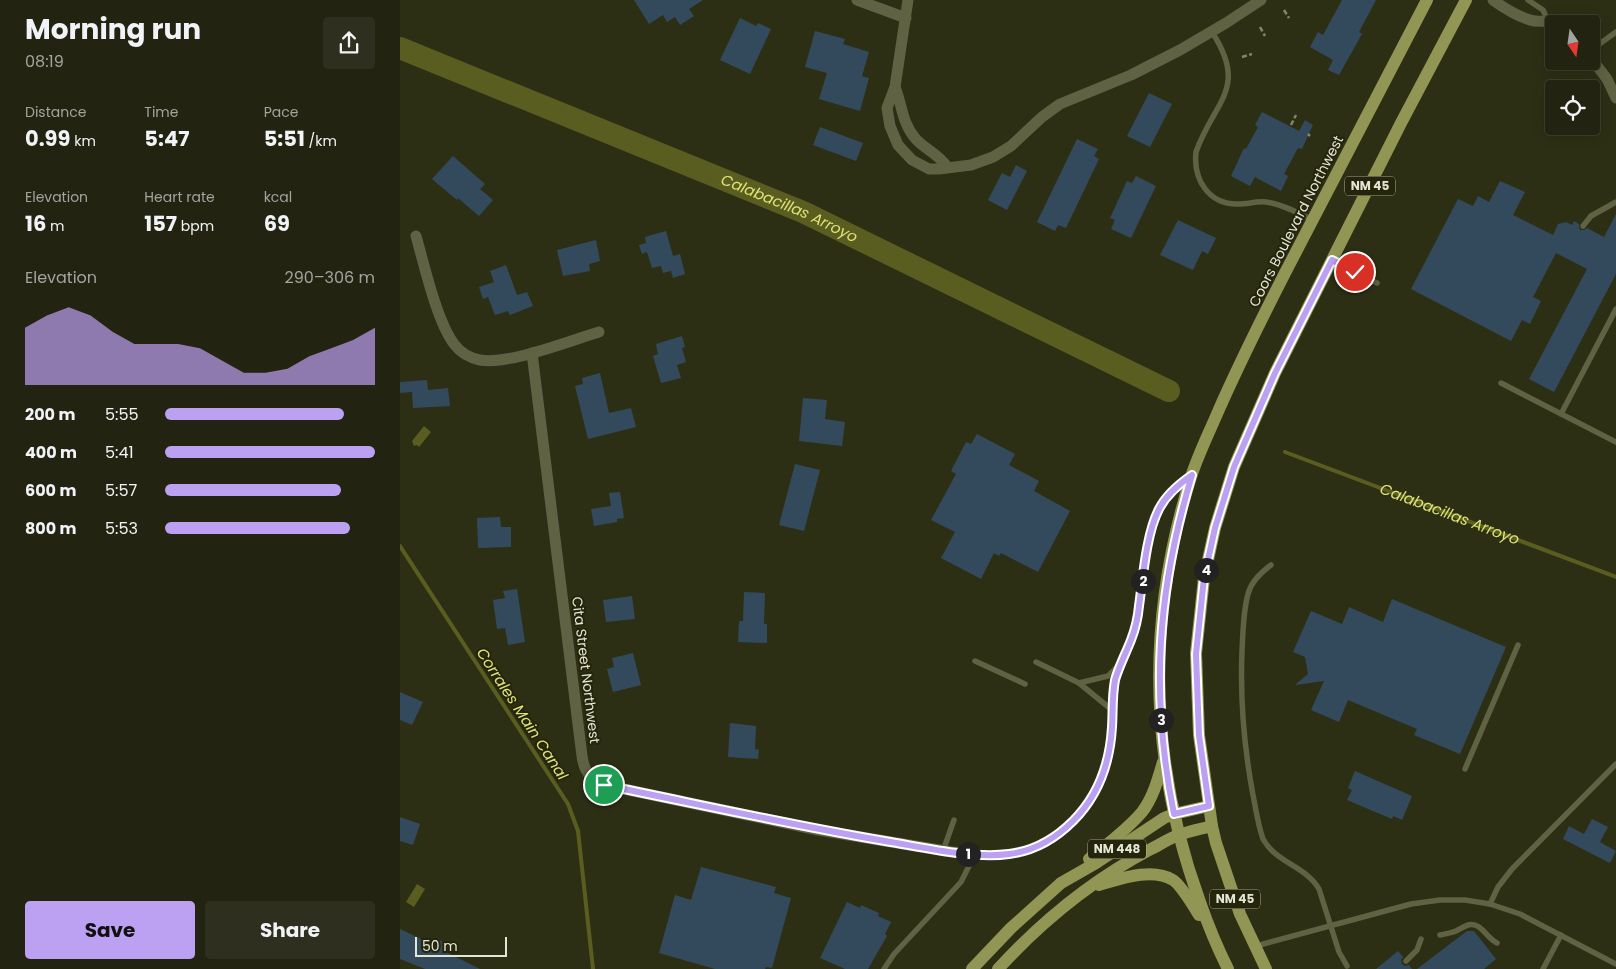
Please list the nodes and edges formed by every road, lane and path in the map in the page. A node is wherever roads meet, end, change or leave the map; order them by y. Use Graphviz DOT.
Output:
graph roads {
  1 [pos="856,0"];
  2 [pos="908,0"];
  3 [pos="1261,0"];
  4 [pos="1427,0"];
  5 [pos="1456,0"];
  6 [pos="1466,0"];
  7 [pos="1494,0"];
  8 [pos="1528,0"];
  9 [pos="1284,10"];
  10 [pos="1546,15"];
  11 [pos="906,18"];
  12 [pos="1290,18"];
  13 [pos="1545,22"];
  14 [pos="1260,26"];
  15 [pos="1212,32"];
  16 [pos="1616,32"];
  17 [pos="1265,36"];
  18 [pos="1600,44"];
  19 [pos="1252,54"];
  20 [pos="1242,57"];
  21 [pos="1600,70"];
  22 [pos="894,87"];
  23 [pos="1616,98"];
  24 [pos="1296,115"];
  25 [pos="1291,125"];
  26 [pos="947,167"];
  27 [pos="1616,202"];
  28 [pos="1313,220"];
  29 [pos="1583,226"];
  30 [pos="416,236"];
  31 [pos="1344,236"];
  32 [pos="1332,260"];
  33 [pos="1377,283"];
  34 [pos="1616,309"];
  35 [pos="599,332"];
  36 [pos="532,352"];
  37 [pos="1501,383"];
  38 [pos="1561,414"];
  39 [pos="1616,442"];
  40 [pos="1192,475"];
  41 [pos="1270,565"];
  42 [pos="1518,645"];
  43 [pos="975,661"];
  44 [pos="1036,662"];
  45 [pos="1120,665"];
  46 [pos="1079,683"];
  47 [pos="1025,684"];
  48 [pos="1112,710"];
  49 [pos="1164,760"];
  50 [pos="1616,764"];
  51 [pos="1465,769"];
  52 [pos="1209,806"];
  53 [pos="1174,814"];
  54 [pos="954,820"];
  55 [pos="1212,826"];
  56 [pos="1178,835"];
  57 [pos="943,851"];
  58 [pos="975,854"];
  59 [pos="1061,883"];
  60 [pos="1087,889"];
  61 [pos="1490,904"];
  62 [pos="1330,926"];
  63 [pos="1440,935"];
  64 [pos="1561,935"];
  65 [pos="1421,939"];
  66 [pos="1497,944"];
  67 [pos="1215,945"];
  68 [pos="1254,946"];
  69 [pos="1406,961"];
  70 [pos="1616,964"];
  71 [pos="1347,966"];
  72 [pos="884,969"];
  73 [pos="972,969"];
  74 [pos="998,969"];
  75 [pos="1228,969"];
  76 [pos="1266,969"];
  77 [pos="1543,969"];
  1 -- 11 [label="street"];
  2 -- 11 [label="street"];
  3 -- 15 [label="street"];
  4 -- 28 [label="main road, Coors Boulevard Northwest / NM 45"];
  5 -- 31 [label="main road"];
  6 -- 31 [label="main road, NM 45"];
  7 -- 13 [label="street"];
  8 -- 10 [label="lane"];
  9 -- 12 [label="path"];
  11 -- 22 [label="street"];
  14 -- 17 [label="path"];
  15 -- 26 [label="street"];
  15 -- 28 [label="lane"];
  16 -- 18 [label="lane"];
  19 -- 20 [label="path"];
  21 -- 23 [label="street"];
  22 -- 26 [label="street"];
  22 -- 26 [label="street"];
  24 -- 25 [label="path"];
  27 -- 29 [label="lane"];
  28 -- 40 [label="main road, Coors Boulevard Northwest / NM 45"];
  30 -- 36 [label="street"];
  31 -- 32 [label="main road, NM 45"];
  32 -- 33 [label="lane"];
  32 -- 52 [label="main road, NM 45"];
  34 -- 38 [label="lane"];
  35 -- 36 [label="street"];
  36 -- 57 [label="street, Cita Street Northwest"];
  37 -- 38 [label="lane"];
  38 -- 39 [label="lane"];
  40 -- 45 [label="lane"];
  40 -- 49 [label="main road, NM 45"];
  41 -- 62 [label="lane"];
  42 -- 51 [label="lane"];
  43 -- 47 [label="lane"];
  44 -- 46 [label="lane"];
  45 -- 46 [label="lane"];
  45 -- 48 [label="lane"];
  46 -- 48 [label="lane"];
  48 -- 58 [label="lane"];
  49 -- 53 [label="main road, NM 45"];
  49 -- 59 [label="main road"];
  50 -- 61 [label="lane"];
  52 -- 53 [label="main road, NM 448"];
  52 -- 55 [label="main road, NM 45"];
  53 -- 56 [label="main road, NM 45"];
  53 -- 59 [label="main road, NM 448"];
  54 -- 57 [label="lane"];
  55 -- 56 [label="main road, NM 448"];
  55 -- 68 [label="main road, NM 45"];
  56 -- 60 [label="main road, NM 448"];
  56 -- 67 [label="main road, NM 45"];
  57 -- 58 [label="street, Cita Street Northwest"];
  58 -- 72 [label="lane"];
  59 -- 73 [label="main road, NM 448"];
  60 -- 67 [label="main road"];
  60 -- 74 [label="main road, NM 448"];
  61 -- 62 [label="lane"];
  61 -- 64 [label="lane"];
  62 -- 68 [label="lane"];
  62 -- 71 [label="lane"];
  63 -- 66 [label="lane"];
  64 -- 70 [label="lane"];
  64 -- 77 [label="lane"];
  65 -- 69 [label="lane"];
  67 -- 75 [label="main road, NM 45"];
  68 -- 76 [label="main road, NM 45"];
}
